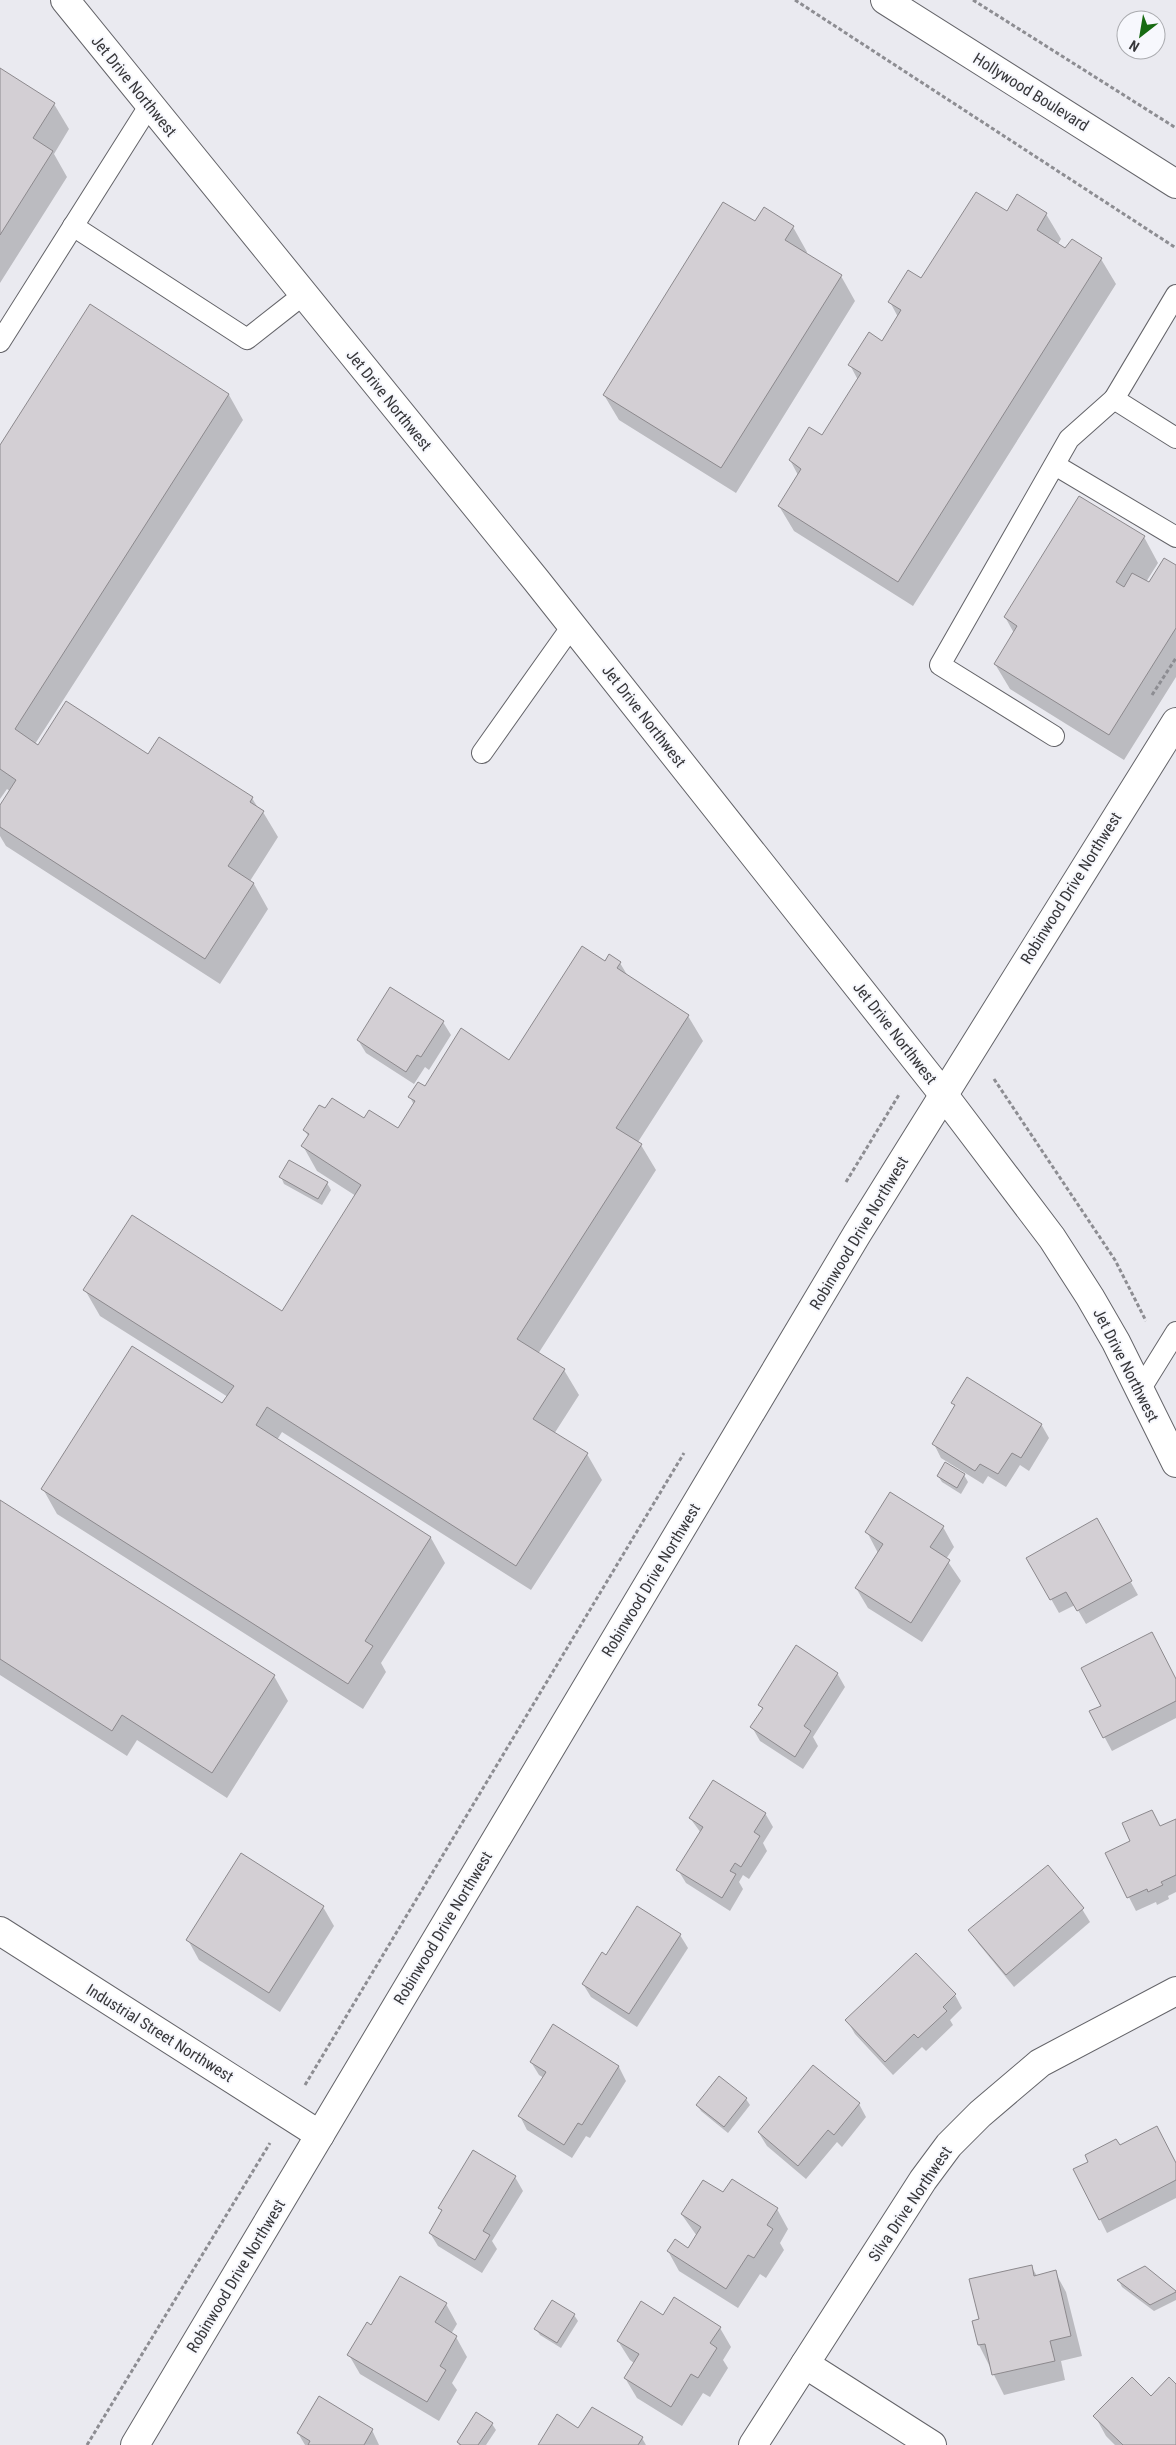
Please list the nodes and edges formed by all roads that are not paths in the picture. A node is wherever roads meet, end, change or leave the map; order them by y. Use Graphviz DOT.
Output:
graph roads {
  1 [pos="64,0"];
  2 [pos="901,4"];
  3 [pos="149,106"];
  4 [pos="1176,184"];
  5 [pos="73,226"];
  6 [pos="304,295"];
  7 [pos="1176,295"];
  8 [pos="0,342"];
  9 [pos="1114,399"];
  10 [pos="1176,438"];
  11 [pos="1055,464"];
  12 [pos="1176,537"];
  13 [pos="572,626"];
  14 [pos="1176,722"];
  15 [pos="1054,736"];
  16 [pos="1168,750"];
  17 [pos="482,753"];
  18 [pos="943,1094"];
  19 [pos="1176,1332"];
  20 [pos="1140,1390"];
  21 [pos="1176,1463"];
  22 [pos="0,1931"];
  23 [pos="1176,1991"];
  24 [pos="320,2135"];
  25 [pos="806,2364"];
  26 [pos="135,2445"];
  27 [pos="753,2445"];
  28 [pos="932,2445"];
  1 -- 3 [label="street, Jet Drive Northwest"];
  2 -- 4 [label="street, Hollywood Boulevard"];
  3 -- 5 [label="lane"];
  3 -- 6 [label="street, Jet Drive Northwest"];
  5 -- 6 [label="lane"];
  5 -- 8 [label="lane"];
  6 -- 13 [label="street, Jet Drive Northwest"];
  7 -- 9 [label="lane"];
  9 -- 10 [label="lane"];
  9 -- 11 [label="lane"];
  11 -- 12 [label="lane"];
  11 -- 15 [label="lane"];
  13 -- 17 [label="lane"];
  13 -- 18 [label="street, Jet Drive Northwest"];
  14 -- 16 [label="street, Robinwood Drive Northwest"];
  16 -- 18 [label="street, Robinwood Drive Northwest"];
  18 -- 20 [label="street, Jet Drive Northwest"];
  18 -- 24 [label="street, Robinwood Drive Northwest"];
  19 -- 20 [label="lane"];
  20 -- 21 [label="street, Jet Drive Northwest"];
  22 -- 24 [label="street, Industrial Street Northwest"];
  23 -- 25 [label="street, Silva Drive Northwest"];
  24 -- 26 [label="street, Robinwood Drive Northwest"];
  25 -- 27 [label="street, Silva Drive Northwest"];
  25 -- 28 [label="street"];
}
